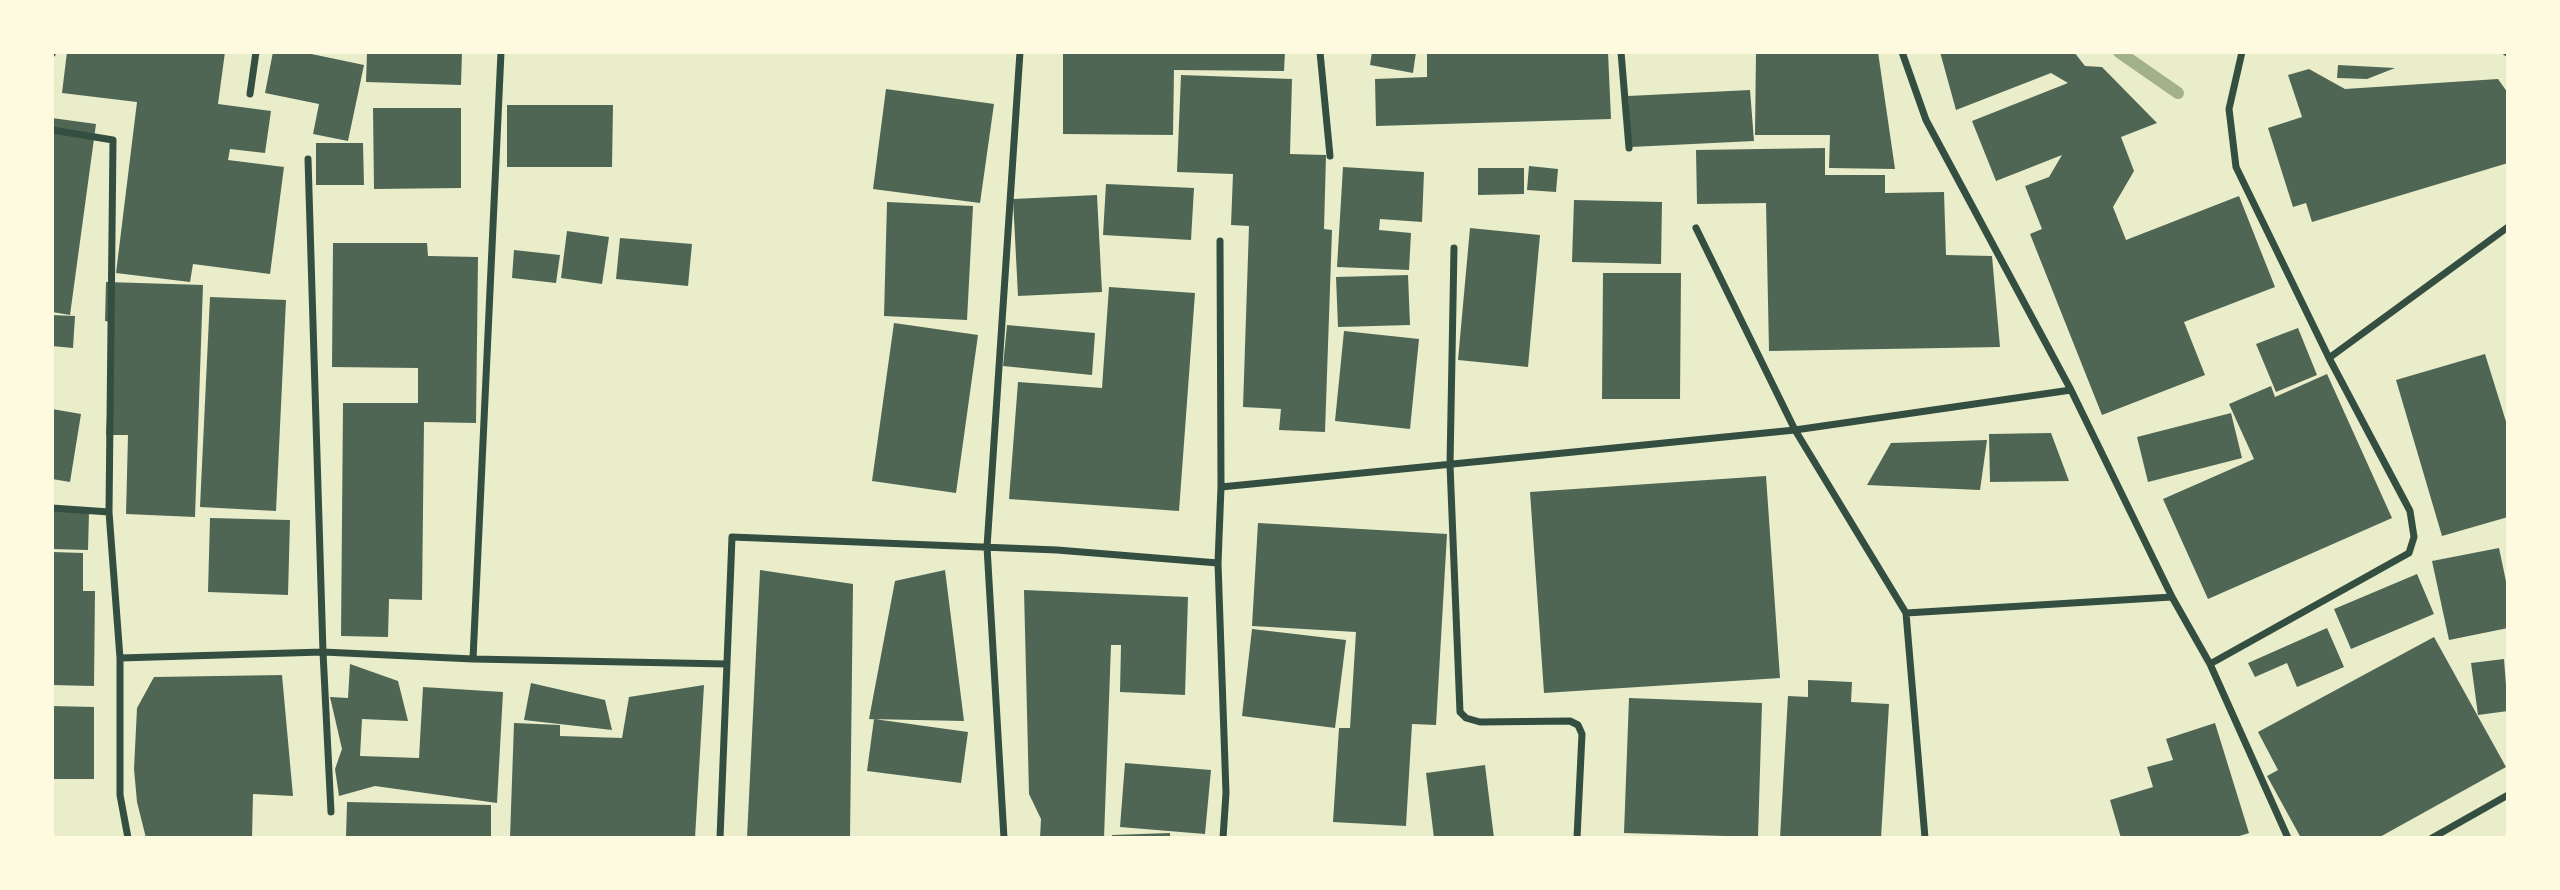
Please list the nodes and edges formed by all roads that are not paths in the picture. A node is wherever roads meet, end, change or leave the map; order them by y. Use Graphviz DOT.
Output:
graph roads {
  1 [pos="256,52"];
  2 [pos="501,52"];
  3 [pos="1020,52"];
  4 [pos="1320,52"];
  5 [pos="1621,52"];
  6 [pos="1902,52"];
  7 [pos="2242,52"];
  8 [pos="250,94"];
  9 [pos="52,130"];
  10 [pos="1629,148"];
  11 [pos="1331,156"];
  12 [pos="308,159"];
  13 [pos="2508,227"];
  14 [pos="1696,228"];
  15 [pos="1220,241"];
  16 [pos="1454,248"];
  17 [pos="2329,358"];
  18 [pos="2071,390"];
  19 [pos="1796,430"];
  20 [pos="1450,464"];
  21 [pos="1221,487"];
  22 [pos="52,508"];
  23 [pos="109,512"];
  24 [pos="987,547"];
  25 [pos="1218,563"];
  26 [pos="2172,597"];
  27 [pos="1906,613"];
  28 [pos="323,652"];
  29 [pos="120,658"];
  30 [pos="473,659"];
  31 [pos="727,664"];
  32 [pos="2210,664"];
  33 [pos="2508,794"];
  34 [pos="331,812"];
  35 [pos="128,838"];
  36 [pos="720,838"];
  37 [pos="1004,838"];
  38 [pos="1223,838"];
  39 [pos="1577,838"];
  40 [pos="1925,838"];
  41 [pos="2288,838"];
  42 [pos="2432,838"];
  1 -- 8 [label="street"];
  2 -- 30 [label="street"];
  3 -- 24 [label="street"];
  4 -- 11 [label="street"];
  5 -- 10 [label="street"];
  6 -- 18 [label="street"];
  7 -- 17 [label="street"];
  9 -- 23 [label="street"];
  12 -- 28 [label="street"];
  13 -- 17 [label="street"];
  14 -- 19 [label="street"];
  15 -- 21 [label="street"];
  16 -- 20 [label="street"];
  17 -- 32 [label="street"];
  18 -- 19 [label="street"];
  18 -- 26 [label="street"];
  19 -- 20 [label="street"];
  19 -- 27 [label="street"];
  20 -- 21 [label="street"];
  20 -- 39 [label="street"];
  21 -- 25 [label="street"];
  22 -- 23 [label="street"];
  23 -- 29 [label="street"];
  24 -- 25 [label="street"];
  24 -- 31 [label="street"];
  24 -- 37 [label="street"];
  25 -- 38 [label="street"];
  26 -- 27 [label="street"];
  26 -- 32 [label="street"];
  27 -- 40 [label="street"];
  28 -- 29 [label="street"];
  28 -- 30 [label="street"];
  28 -- 34 [label="street"];
  29 -- 35 [label="street"];
  30 -- 31 [label="street"];
  31 -- 36 [label="street"];
  32 -- 41 [label="street"];
  33 -- 42 [label="street"];
}
